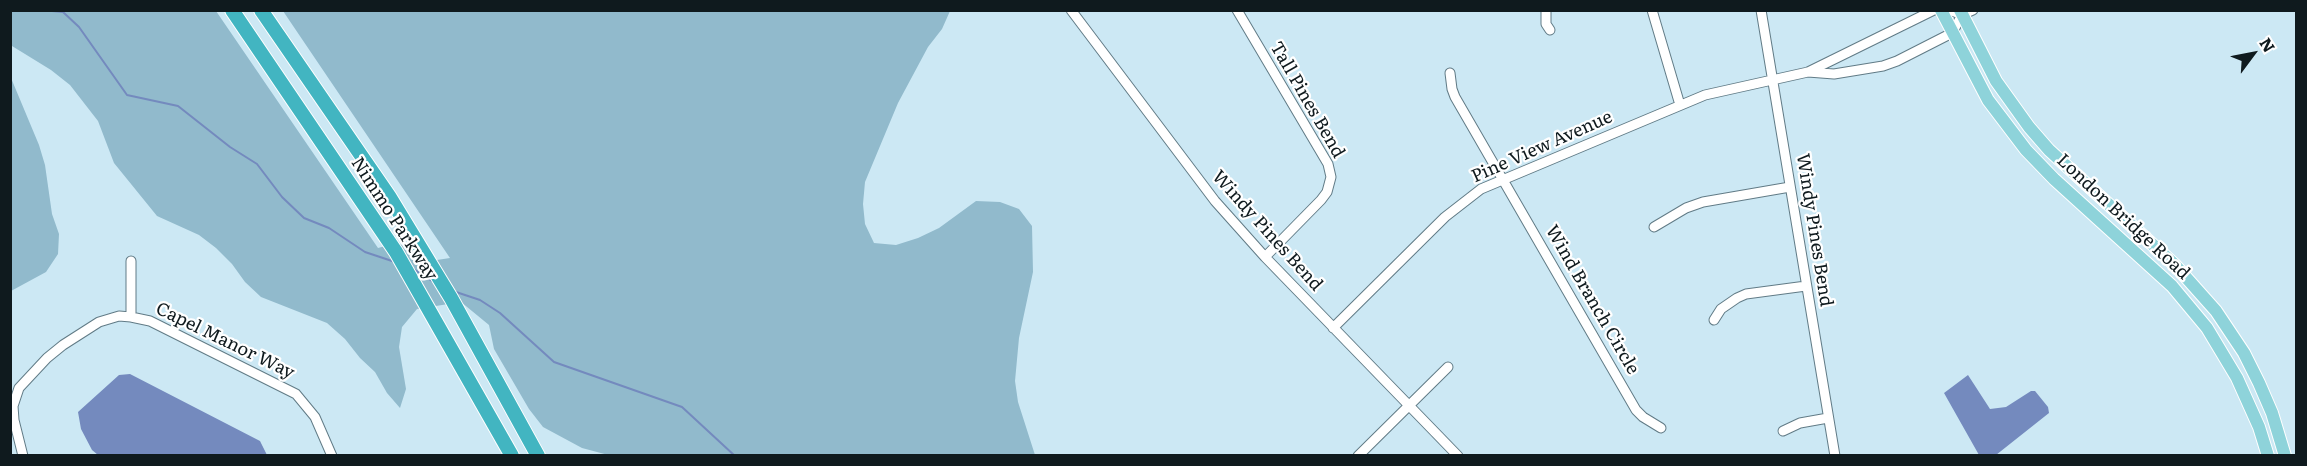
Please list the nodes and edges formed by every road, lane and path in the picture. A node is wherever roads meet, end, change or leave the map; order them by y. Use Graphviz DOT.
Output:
graph roads {
  1 [pos="232,10"];
  2 [pos="261,10"];
  3 [pos="1071,10"];
  4 [pos="1237,10"];
  5 [pos="1546,10"];
  6 [pos="1652,10"];
  7 [pos="1761,10"];
  8 [pos="1934,10"];
  9 [pos="1941,10"];
  10 [pos="1950,10"];
  11 [pos="1965,12"];
  12 [pos="1550,30"];
  13 [pos="1952,33"];
  14 [pos="1808,72"];
  15 [pos="1450,73"];
  16 [pos="1774,80"];
  17 [pos="1680,105"];
  18 [pos="1502,180"];
  19 [pos="1790,187"];
  20 [pos="1654,227"];
  21 [pos="1265,257"];
  22 [pos="131,261"];
  23 [pos="1806,286"];
  24 [pos="131,316"];
  25 [pos="1714,320"];
  26 [pos="1333,328"];
  27 [pos="1448,367"];
  28 [pos="1409,405"];
  29 [pos="1828,418"];
  30 [pos="1661,428"];
  31 [pos="1783,431"];
  32 [pos="23,456"];
  33 [pos="332,456"];
  34 [pos="512,456"];
  35 [pos="538,456"];
  36 [pos="1358,456"];
  37 [pos="1458,456"];
  38 [pos="1834,456"];
  39 [pos="2268,456"];
  40 [pos="2285,456"];
  1 -- 34 [label="highway, Nimmo Parkway"];
  2 -- 35 [label="highway, Nimmo Parkway"];
  3 -- 21 [label="street, Windy Pines Bend"];
  4 -- 21 [label="street, Tall Pines Bend"];
  5 -- 12 [label="street"];
  6 -- 17 [label="street"];
  7 -- 16 [label="street, Windy Pines Bend"];
  8 -- 14 [label="street, Pine View Avenue"];
  9 -- 13 [label="main road, London Bridge Road"];
  10 -- 11 [label="street"];
  11 -- 13 [label="street"];
  11 -- 40 [label="main road, London Bridge Road"];
  13 -- 14 [label="street, Pine View Avenue"];
  13 -- 39 [label="main road, London Bridge Road"];
  14 -- 16 [label="street, Pine View Avenue"];
  15 -- 18 [label="street, Wind Branch Circle"];
  16 -- 17 [label="street, Pine View Avenue"];
  16 -- 19 [label="street, Windy Pines Bend"];
  17 -- 18 [label="street, Pine View Avenue"];
  18 -- 26 [label="street, Pine View Avenue"];
  18 -- 30 [label="street, Wind Branch Circle"];
  19 -- 20 [label="street"];
  19 -- 23 [label="street, Windy Pines Bend"];
  21 -- 26 [label="street, Windy Pines Bend"];
  22 -- 24 [label="street"];
  23 -- 25 [label="street"];
  23 -- 29 [label="street, Windy Pines Bend"];
  24 -- 32 [label="street, Capel Manor Way"];
  24 -- 33 [label="street, Capel Manor Way"];
  26 -- 28 [label="street, Windy Pines Bend"];
  27 -- 28 [label="street"];
  28 -- 36 [label="street"];
  28 -- 37 [label="street, Windy Pines Bend"];
  29 -- 31 [label="street"];
  29 -- 38 [label="street, Windy Pines Bend"];
}
